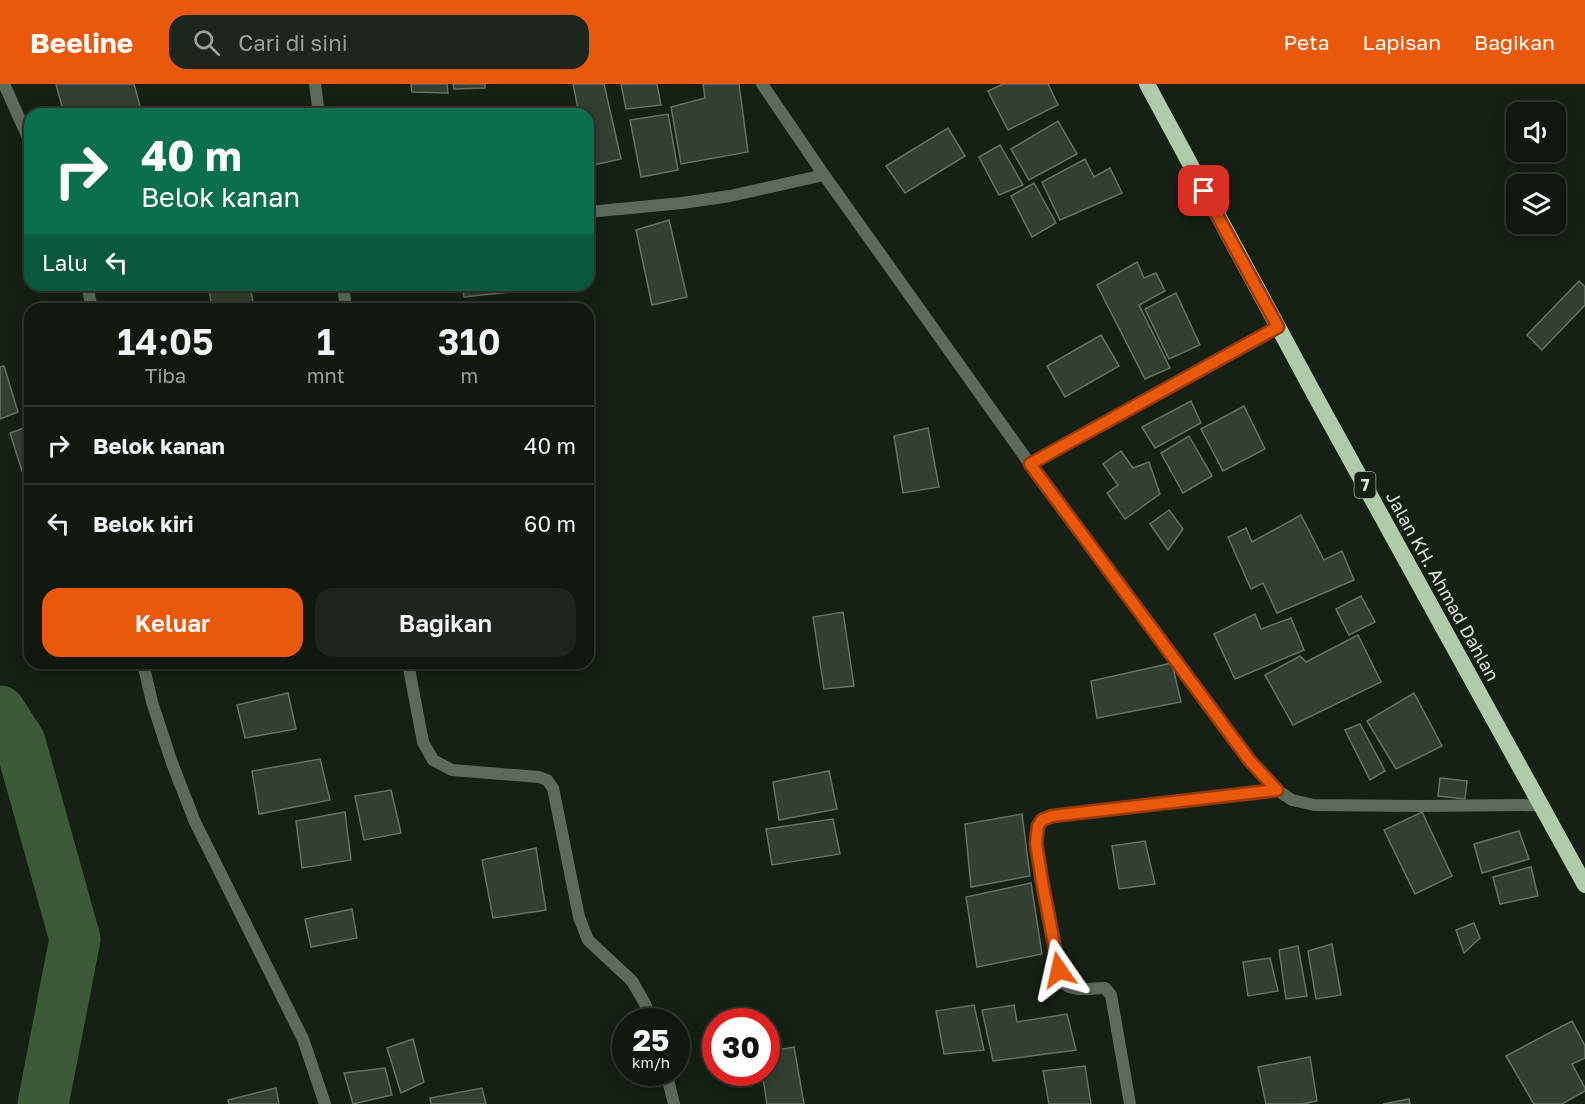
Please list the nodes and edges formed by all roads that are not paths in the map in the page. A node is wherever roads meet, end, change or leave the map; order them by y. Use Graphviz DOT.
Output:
graph roads {
  1 [pos="4,84"];
  2 [pos="315,84"];
  3 [pos="762,84"];
  4 [pos="1147,84"];
  5 [pos="319,108"];
  6 [pos="24,129"];
  7 [pos="824,175"];
  8 [pos="594,211"];
  9 [pos="1278,327"];
  10 [pos="1030,464"];
  11 [pos="144,669"];
  12 [pos="409,669"];
  13 [pos="1277,790"];
  14 [pos="1541,805"];
  15 [pos="1585,885"];
  16 [pos="647,1008"];
  17 [pos="670,1086"];
  18 [pos="325,1104"];
  19 [pos="674,1104"];
  20 [pos="1130,1104"];
  1 -- 6 [label="street"];
  2 -- 5 [label="street"];
  3 -- 7 [label="street"];
  4 -- 9 [label="highway, Jalan KH. Ahmad Dahlan / 7"];
  7 -- 8 [label="street"];
  7 -- 10 [label="street"];
  9 -- 10 [label="street"];
  9 -- 14 [label="highway, Jalan KH. Ahmad Dahlan / 7"];
  10 -- 13 [label="street"];
  11 -- 18 [label="street"];
  12 -- 16 [label="street"];
  13 -- 14 [label="street"];
  13 -- 20 [label="street"];
  14 -- 15 [label="highway, Jalan KH. Ahmad Dahlan / 7"];
  17 -- 19 [label="street"];
}
